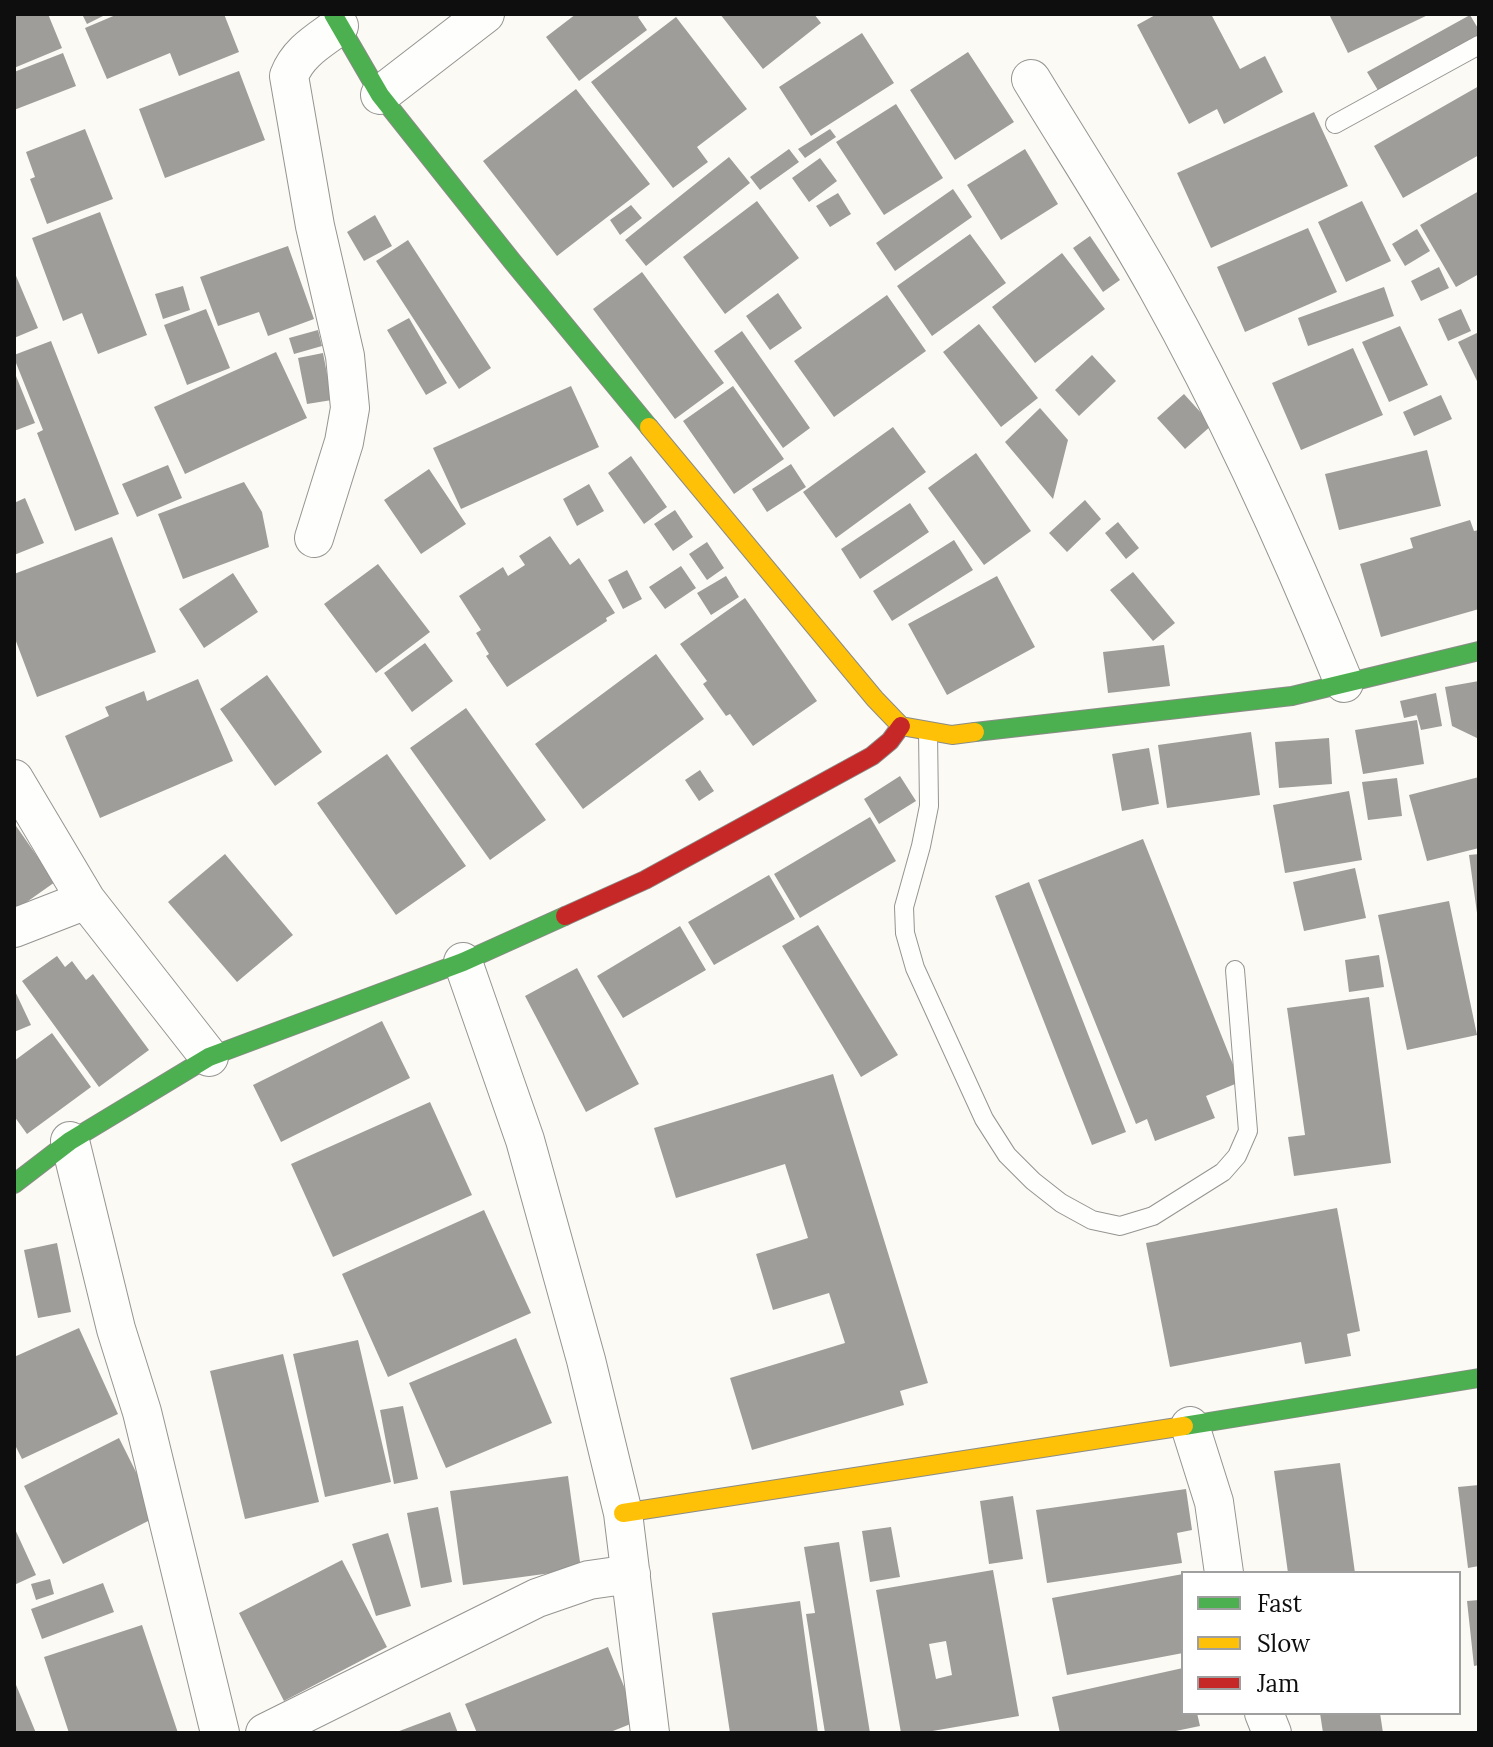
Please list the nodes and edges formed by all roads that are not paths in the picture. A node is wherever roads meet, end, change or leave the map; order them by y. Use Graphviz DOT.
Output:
graph roads {
  1 [pos="485,14"];
  2 [pos="336,20"];
  3 [pos="1479,45"];
  4 [pos="1031,79"];
  5 [pos="380,95"];
  6 [pos="1335,124"];
  7 [pos="314,538"];
  8 [pos="1479,651"];
  9 [pos="1344,683"];
  10 [pos="901,726"];
  11 [pos="928,732"];
  12 [pos="14,779"];
  13 [pos="86,900"];
  14 [pos="14,928"];
  15 [pos="463,962"];
  16 [pos="1235,970"];
  17 [pos="209,1057"];
  18 [pos="70,1141"];
  19 [pos="14,1184"];
  20 [pos="1479,1378"];
  21 [pos="1190,1426"];
  22 [pos="623,1513"];
  23 [pos="1224,1571"];
  24 [pos="631,1574"];
  25 [pos="220,1733"];
  26 [pos="265,1733"];
  27 [pos="650,1733"];
  1 -- 5 [label="street"];
  2 -- 5 [label="street"];
  2 -- 7 [label="street"];
  3 -- 6 [label="lane"];
  4 -- 9 [label="street"];
  5 -- 10 [label="street"];
  8 -- 9 [label="street"];
  9 -- 11 [label="street"];
  10 -- 11 [label="street"];
  10 -- 15 [label="street"];
  11 -- 16 [label="lane"];
  12 -- 13 [label="street"];
  13 -- 14 [label="street"];
  13 -- 17 [label="street"];
  15 -- 17 [label="street"];
  15 -- 22 [label="street"];
  17 -- 18 [label="street"];
  18 -- 19 [label="street"];
  18 -- 25 [label="street"];
  20 -- 21 [label="street"];
  21 -- 22 [label="street"];
  21 -- 23 [label="street"];
  22 -- 24 [label="street"];
  24 -- 26 [label="street"];
  24 -- 27 [label="street"];
}
